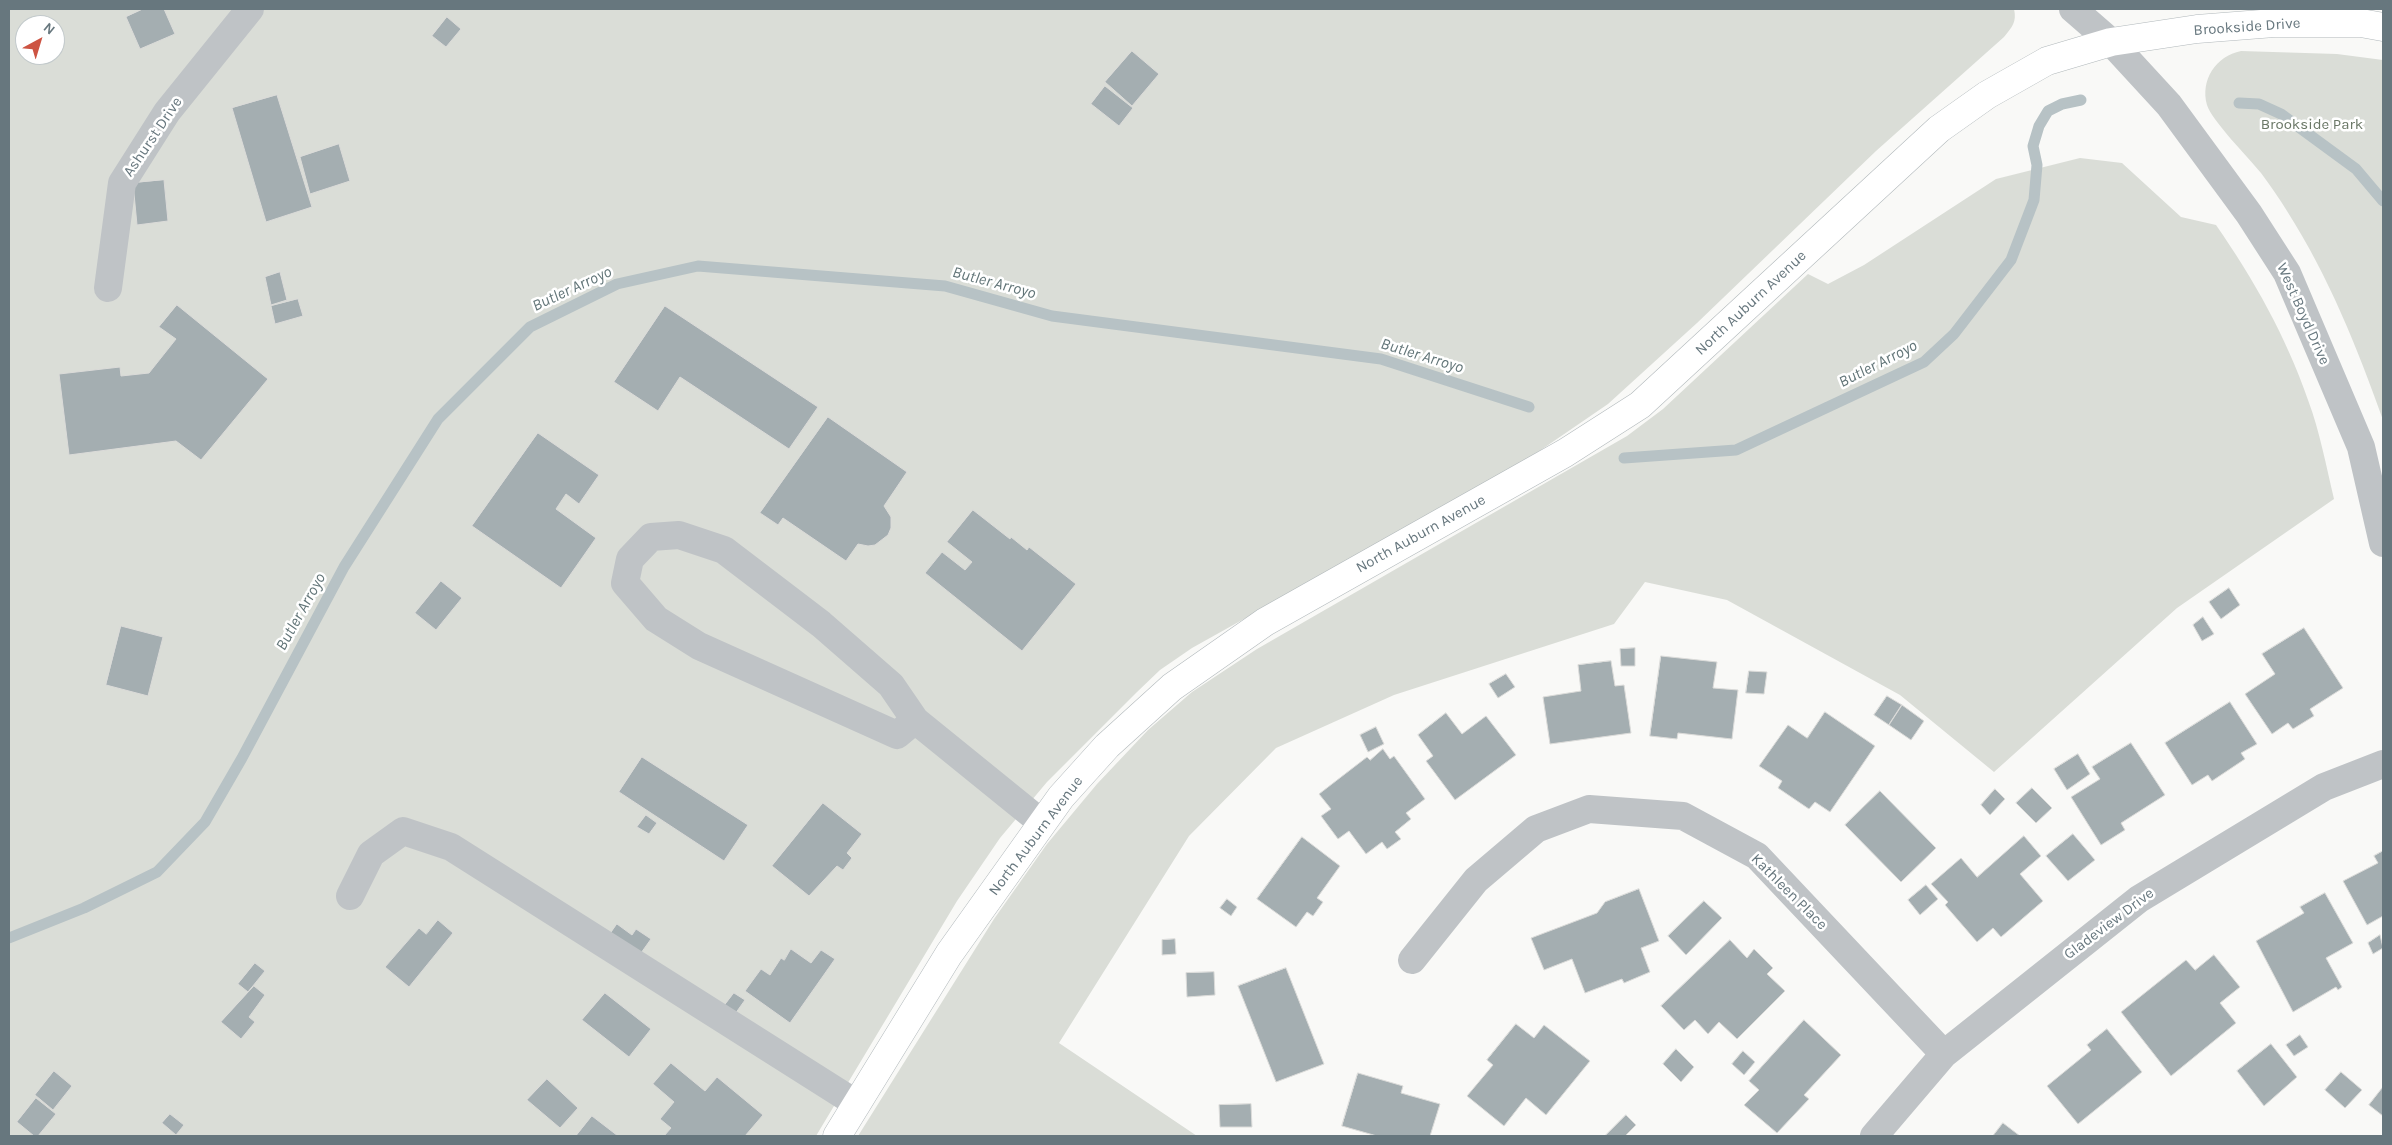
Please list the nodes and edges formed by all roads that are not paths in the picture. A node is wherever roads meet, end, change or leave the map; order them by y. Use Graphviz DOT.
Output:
graph roads {
  1 [pos="250,9"];
  2 [pos="2073,9"];
  3 [pos="2383,27"];
  4 [pos="2111,42"];
  5 [pos="108,288"];
  6 [pos="2383,543"];
  7 [pos="915,720"];
  8 [pos="2383,764"];
  9 [pos="1042,823"];
  10 [pos="350,896"];
  11 [pos="1412,960"];
  12 [pos="1944,1054"];
  13 [pos="857,1104"];
  14 [pos="837,1136"];
  15 [pos="1874,1136"];
  1 -- 5 [label="street, Ashurst Drive"];
  2 -- 4 [label="street, West Boyd Drive"];
  3 -- 4 [label="main road, Brookside Drive"];
  4 -- 6 [label="street, West Boyd Drive"];
  4 -- 9 [label="main road, North Auburn Avenue"];
  7 -- 7 [label="street"];
  7 -- 9 [label="street"];
  8 -- 12 [label="street, Gladeview Drive"];
  9 -- 13 [label="main road, North Auburn Avenue"];
  10 -- 13 [label="street"];
  11 -- 12 [label="street, Kathleen Place"];
  12 -- 15 [label="street, Gladeview Drive"];
  13 -- 14 [label="main road, North Auburn Avenue"];
}
